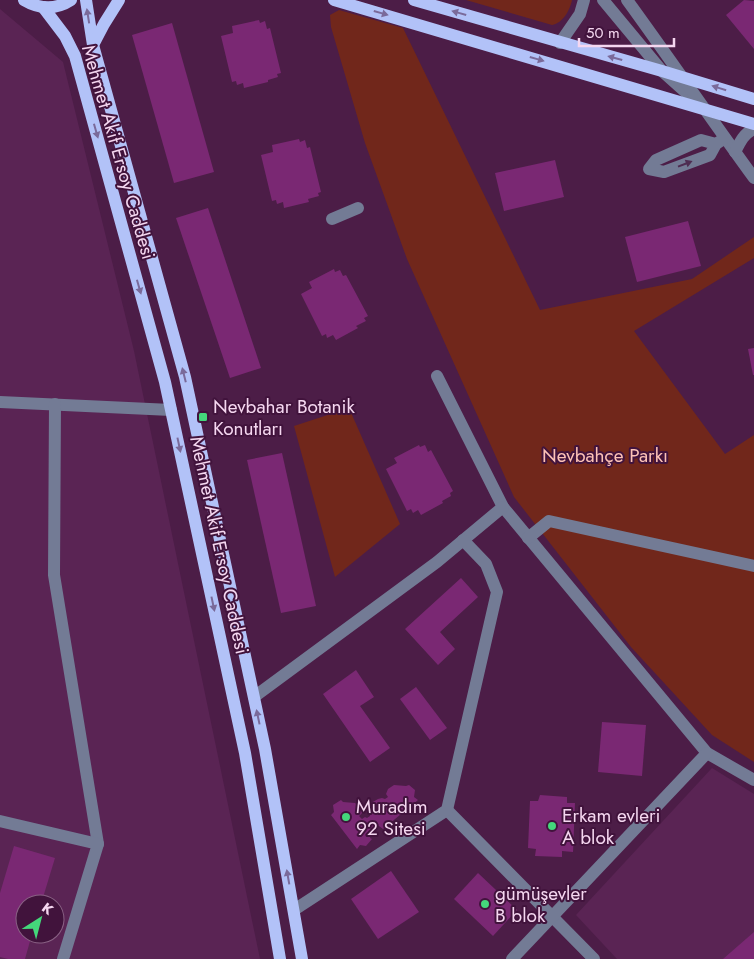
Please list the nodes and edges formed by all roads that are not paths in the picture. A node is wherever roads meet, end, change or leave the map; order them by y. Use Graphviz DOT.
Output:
graph roads {
  1 [pos="24,0"];
  2 [pos="71,0"];
  3 [pos="86,0"];
  4 [pos="120,0"];
  5 [pos="334,0"];
  6 [pos="414,0"];
  7 [pos="584,0"];
  8 [pos="603,0"];
  9 [pos="627,0"];
  10 [pos="43,7"];
  11 [pos="560,43"];
  12 [pos="93,45"];
  13 [pos="662,71"];
  14 [pos="684,78"];
  15 [pos="754,99"];
  16 [pos="703,108"];
  17 [pos="754,124"];
  18 [pos="754,129"];
  19 [pos="735,152"];
  20 [pos="754,178"];
  21 [pos="358,208"];
  22 [pos="332,219"];
  23 [pos="437,376"];
  24 [pos="0,402"];
  25 [pos="55,404"];
  26 [pos="172,410"];
  27 [pos="502,507"];
  28 [pos="528,538"];
  29 [pos="463,540"];
  30 [pos="754,566"];
  31 [pos="254,697"];
  32 [pos="235,703"];
  33 [pos="708,752"];
  34 [pos="754,780"];
  35 [pos="446,810"];
  36 [pos="0,821"];
  37 [pos="98,844"];
  38 [pos="294,910"];
  39 [pos="273,916"];
  40 [pos="552,916"];
  41 [pos="63,959"];
  42 [pos="280,959"];
  43 [pos="302,959"];
  44 [pos="512,959"];
  45 [pos="594,959"];
  1 -- 10 [label="main road"];
  2 -- 10 [label="main road"];
  12 -- 3 [label="main road, Mehmet Akif Ersoy Caddesi, one-way"];
  4 -- 12 [label="main road"];
  5 -- 16 [label="main road, one-way"];
  11 -- 6 [label="main road, one-way"];
  7 -- 11 [label="street"];
  8 -- 13 [label="street"];
  9 -- 14 [label="street"];
  10 -- 26 [label="main road, Mehmet Akif Ersoy Caddesi, one-way"];
  13 -- 11 [label="main road, one-way"];
  31 -- 12 [label="main road, Mehmet Akif Ersoy Caddesi, one-way"];
  13 -- 14 [label="main road"];
  13 -- 16 [label="street"];
  15 -- 14 [label="main road, one-way"];
  14 -- 16 [label="street"];
  16 -- 17 [label="main road"];
  16 -- 19 [label="street"];
  18 -- 19 [label="street"];
  19 -- 20 [label="street"];
  21 -- 22 [label="street"];
  23 -- 27 [label="street"];
  24 -- 25 [label="street"];
  25 -- 26 [label="street"];
  25 -- 37 [label="street"];
  26 -- 32 [label="main road, Mehmet Akif Ersoy Caddesi, one-way"];
  27 -- 28 [label="street"];
  27 -- 29 [label="street"];
  28 -- 30 [label="street"];
  28 -- 33 [label="street"];
  29 -- 31 [label="street"];
  29 -- 35 [label="street"];
  31 -- 32 [label="main road"];
  38 -- 31 [label="main road, Mehmet Akif Ersoy Caddesi, one-way"];
  32 -- 39 [label="main road, Mehmet Akif Ersoy Caddesi"];
  33 -- 34 [label="street"];
  33 -- 40 [label="street"];
  35 -- 38 [label="street"];
  35 -- 40 [label="street"];
  36 -- 37 [label="street"];
  37 -- 41 [label="street"];
  38 -- 39 [label="main road"];
  38 -- 43 [label="main road, Mehmet Akif Ersoy Caddesi"];
  39 -- 42 [label="main road, Mehmet Akif Ersoy Caddesi"];
  40 -- 44 [label="street"];
  40 -- 45 [label="street"];
}
